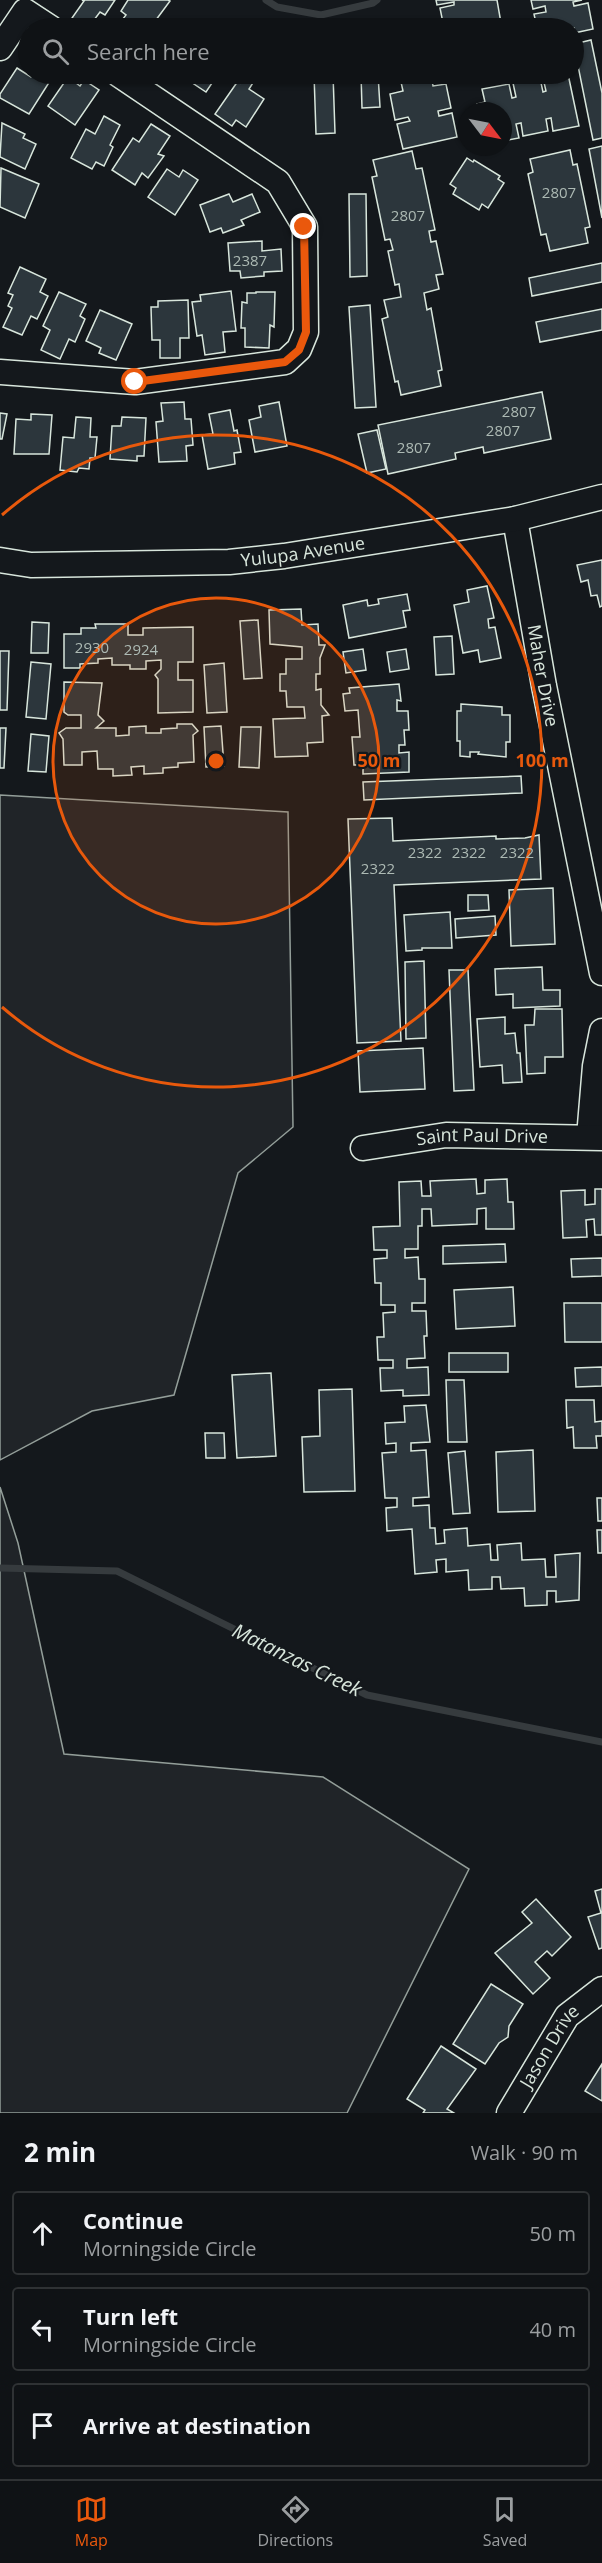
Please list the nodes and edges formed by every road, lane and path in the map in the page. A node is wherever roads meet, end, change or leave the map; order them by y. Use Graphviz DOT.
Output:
graph roads {
  1 [pos="20,18"];
  2 [pos="36,18"];
  3 [pos="18,21"];
  4 [pos="0,48"];
  5 [pos="133,84"];
  6 [pos="0,372"];
  7 [pos="602,497"];
  8 [pos="515,519"];
  9 [pos="0,560"];
  10 [pos="602,973"];
  11 [pos="602,1031"];
  12 [pos="596,1137"];
  13 [pos="363,1148"];
  14 [pos="602,1989"];
  15 [pos="509,2113"];
  1 -- 2 [label="street"];
  3 -- 4 [label="street"];
  5 -- 6 [label="street"];
  7 -- 8 [label="street, Yulupa Avenue"];
  8 -- 9 [label="street, Yulupa Avenue"];
  8 -- 10 [label="street, Maher Drive"];
  11 -- 12 [label="street"];
  12 -- 13 [label="street, Saint Paul Drive"];
  14 -- 15 [label="street, Jason Drive"];
}
